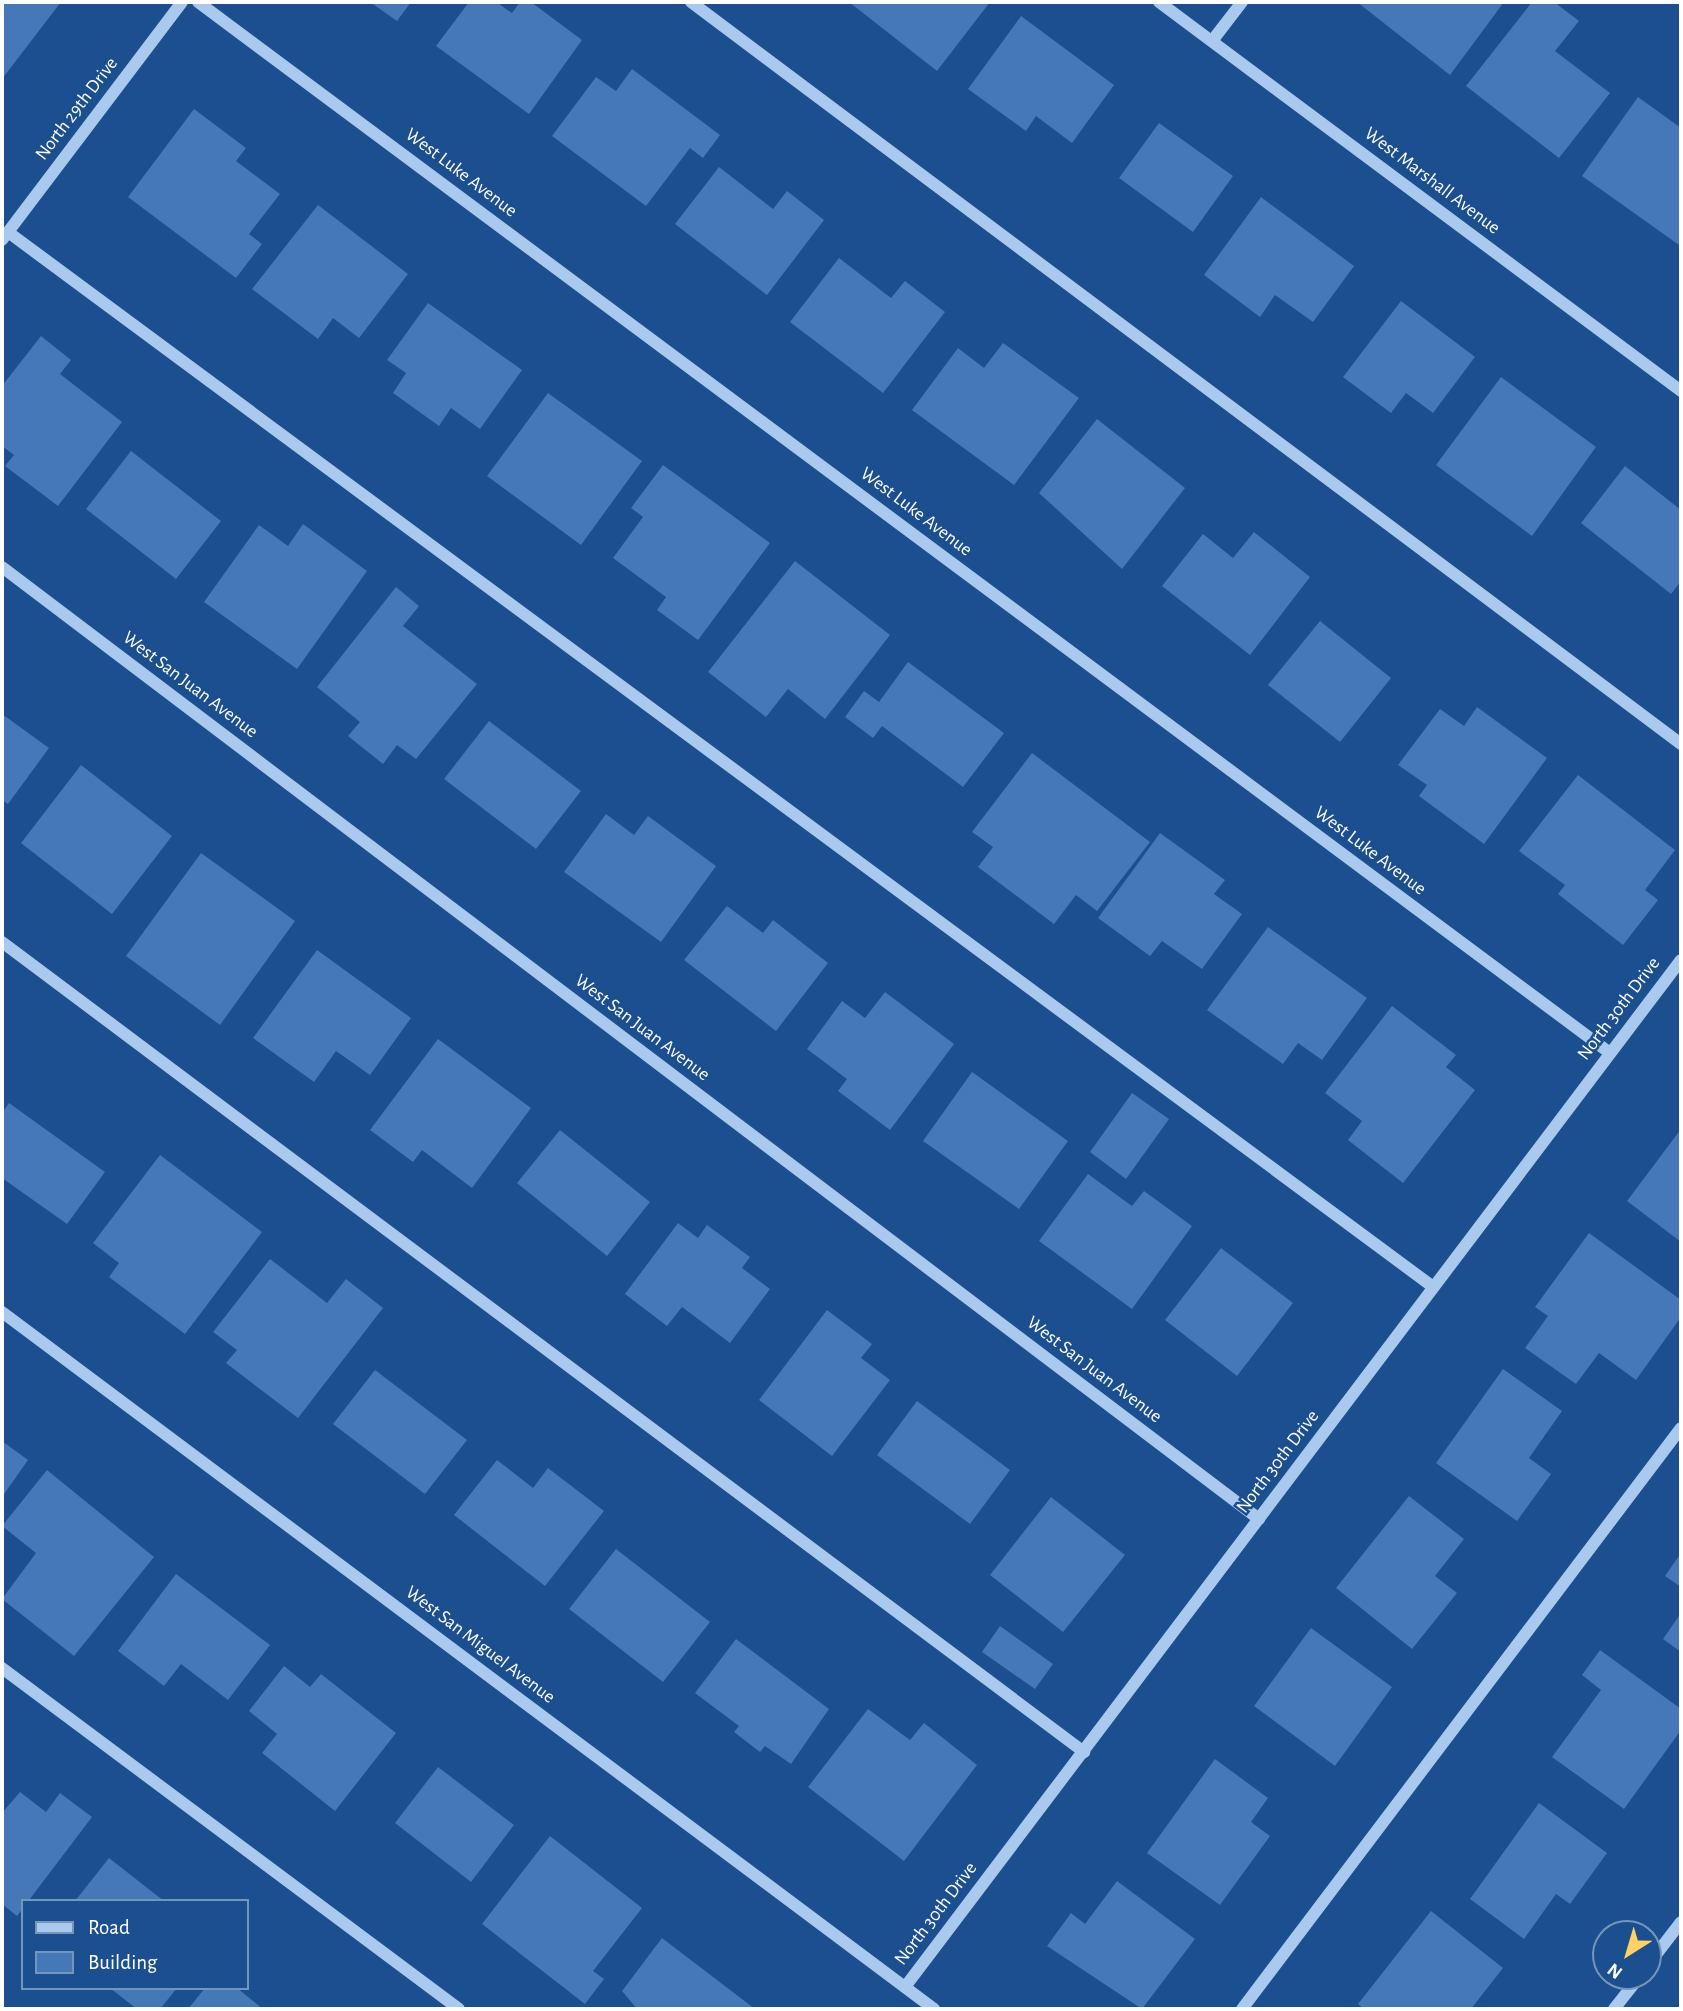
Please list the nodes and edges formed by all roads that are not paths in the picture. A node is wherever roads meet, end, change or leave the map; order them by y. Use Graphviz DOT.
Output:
graph roads {
  1 [pos="182,2"];
  2 [pos="198,2"];
  3 [pos="691,2"];
  4 [pos="1159,2"];
  5 [pos="1242,2"];
  6 [pos="1212,41"];
  7 [pos="5,236"];
  8 [pos="1681,391"];
  9 [pos="2,567"];
  10 [pos="1681,744"];
  11 [pos="2,942"];
  12 [pos="1681,960"];
  13 [pos="1610,1054"];
  14 [pos="1433,1287"];
  15 [pos="2,1312"];
  16 [pos="1681,1428"];
  17 [pos="1259,1519"];
  18 [pos="2,1668"];
  19 [pos="1084,1752"];
  20 [pos="1681,1922"];
  21 [pos="1662,1947"];
  22 [pos="905,1987"];
  23 [pos="1629,1990"];
  24 [pos="459,2009"];
  25 [pos="934,2009"];
  26 [pos="1242,2009"];
  27 [pos="1614,2009"];
  1 -- 7 [label="street, North 29th Drive"];
  2 -- 13 [label="street, West Luke Avenue"];
  3 -- 10 [label="street"];
  4 -- 6 [label="street, West Marshall Avenue"];
  5 -- 6 [label="street"];
  6 -- 8 [label="street, West Marshall Avenue"];
  7 -- 14 [label="street"];
  9 -- 17 [label="street, West San Juan Avenue"];
  11 -- 19 [label="street"];
  12 -- 13 [label="street, North 30th Drive"];
  13 -- 14 [label="street, North 30th Drive"];
  14 -- 17 [label="street, North 30th Drive"];
  15 -- 22 [label="street, West San Miguel Avenue"];
  16 -- 26 [label="street"];
  17 -- 19 [label="street, North 30th Drive"];
  18 -- 24 [label="street"];
  19 -- 22 [label="street, North 30th Drive"];
  20 -- 21 [label="street"];
  22 -- 25 [label="street, West San Miguel Avenue"];
  23 -- 27 [label="street"];
}
